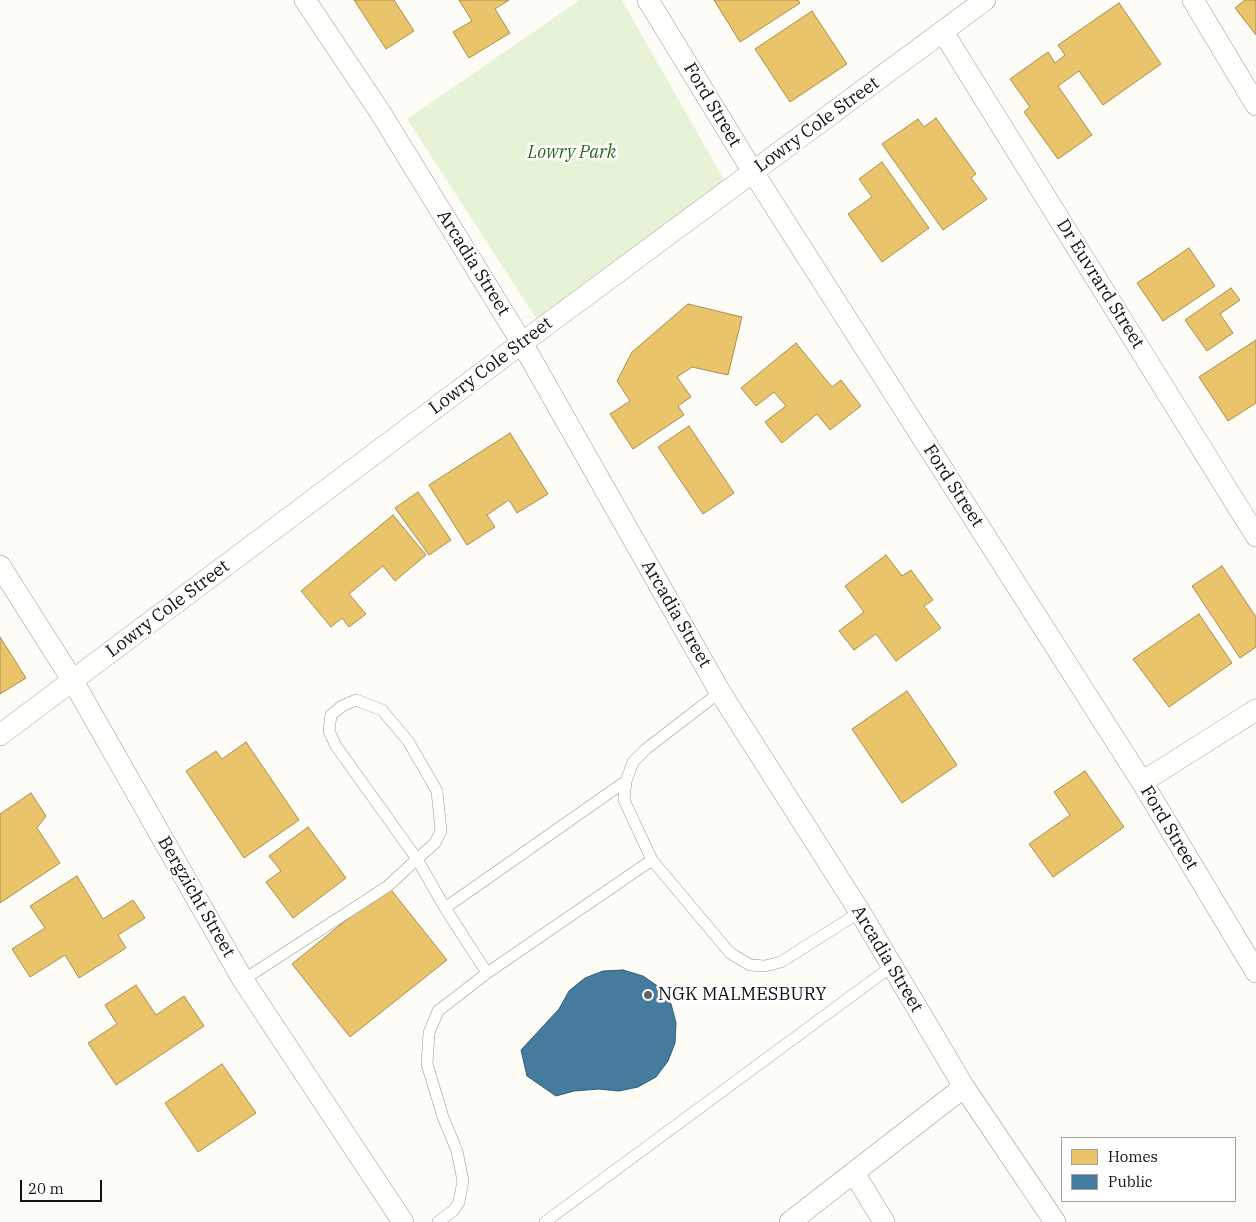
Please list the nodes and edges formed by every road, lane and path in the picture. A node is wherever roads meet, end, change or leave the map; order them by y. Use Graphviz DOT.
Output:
graph roads {
  1 [pos="305,0"];
  2 [pos="648,0"];
  3 [pos="985,0"];
  4 [pos="1193,0"];
  5 [pos="943,32"];
  6 [pos="1256,105"];
  7 [pos="753,172"];
  8 [pos="522,343"];
  9 [pos="1256,536"];
  10 [pos="0,566"];
  11 [pos="73,681"];
  12 [pos="720,692"];
  13 [pos="1256,710"];
  14 [pos="0,735"];
  15 [pos="626,781"];
  16 [pos="1142,782"];
  17 [pos="417,859"];
  18 [pos="652,860"];
  19 [pos="445,908"];
  20 [pos="860,912"];
  21 [pos="892,966"];
  22 [pos="1256,972"];
  23 [pos="487,973"];
  24 [pos="243,980"];
  25 [pos="964,1087"];
  26 [pos="854,1173"];
  27 [pos="403,1222"];
  28 [pos="438,1222"];
  29 [pos="545,1222"];
  30 [pos="790,1222"];
  31 [pos="884,1222"];
  32 [pos="1055,1222"];
  1 -- 8 [label="street, Arcadia Street"];
  2 -- 7 [label="street, Ford Street"];
  3 -- 5 [label="street, Lowry Cole Street"];
  4 -- 6 [label="street"];
  5 -- 7 [label="street, Lowry Cole Street"];
  5 -- 9 [label="street, Dr Euvrard Street"];
  7 -- 8 [label="street, Lowry Cole Street"];
  7 -- 16 [label="street, Ford Street"];
  8 -- 11 [label="street, Lowry Cole Street"];
  8 -- 12 [label="street, Arcadia Street"];
  10 -- 11 [label="street, Bergzicht Street"];
  11 -- 14 [label="street, Lowry Cole Street"];
  11 -- 24 [label="street, Bergzicht Street"];
  12 -- 15 [label="lane"];
  12 -- 20 [label="street, Arcadia Street"];
  13 -- 16 [label="street"];
  15 -- 18 [label="lane"];
  15 -- 19 [label="lane"];
  16 -- 22 [label="street, Ford Street"];
  17 -- 17 [label="lane"];
  17 -- 19 [label="lane"];
  17 -- 24 [label="lane"];
  18 -- 20 [label="lane"];
  18 -- 23 [label="lane"];
  19 -- 23 [label="lane"];
  20 -- 21 [label="street, Arcadia Street"];
  21 -- 25 [label="street, Arcadia Street"];
  21 -- 29 [label="lane"];
  23 -- 28 [label="lane"];
  24 -- 27 [label="street, Bergzicht Street"];
  25 -- 26 [label="street"];
  25 -- 32 [label="street, Arcadia Street"];
  26 -- 30 [label="street"];
  26 -- 31 [label="street"];
}
